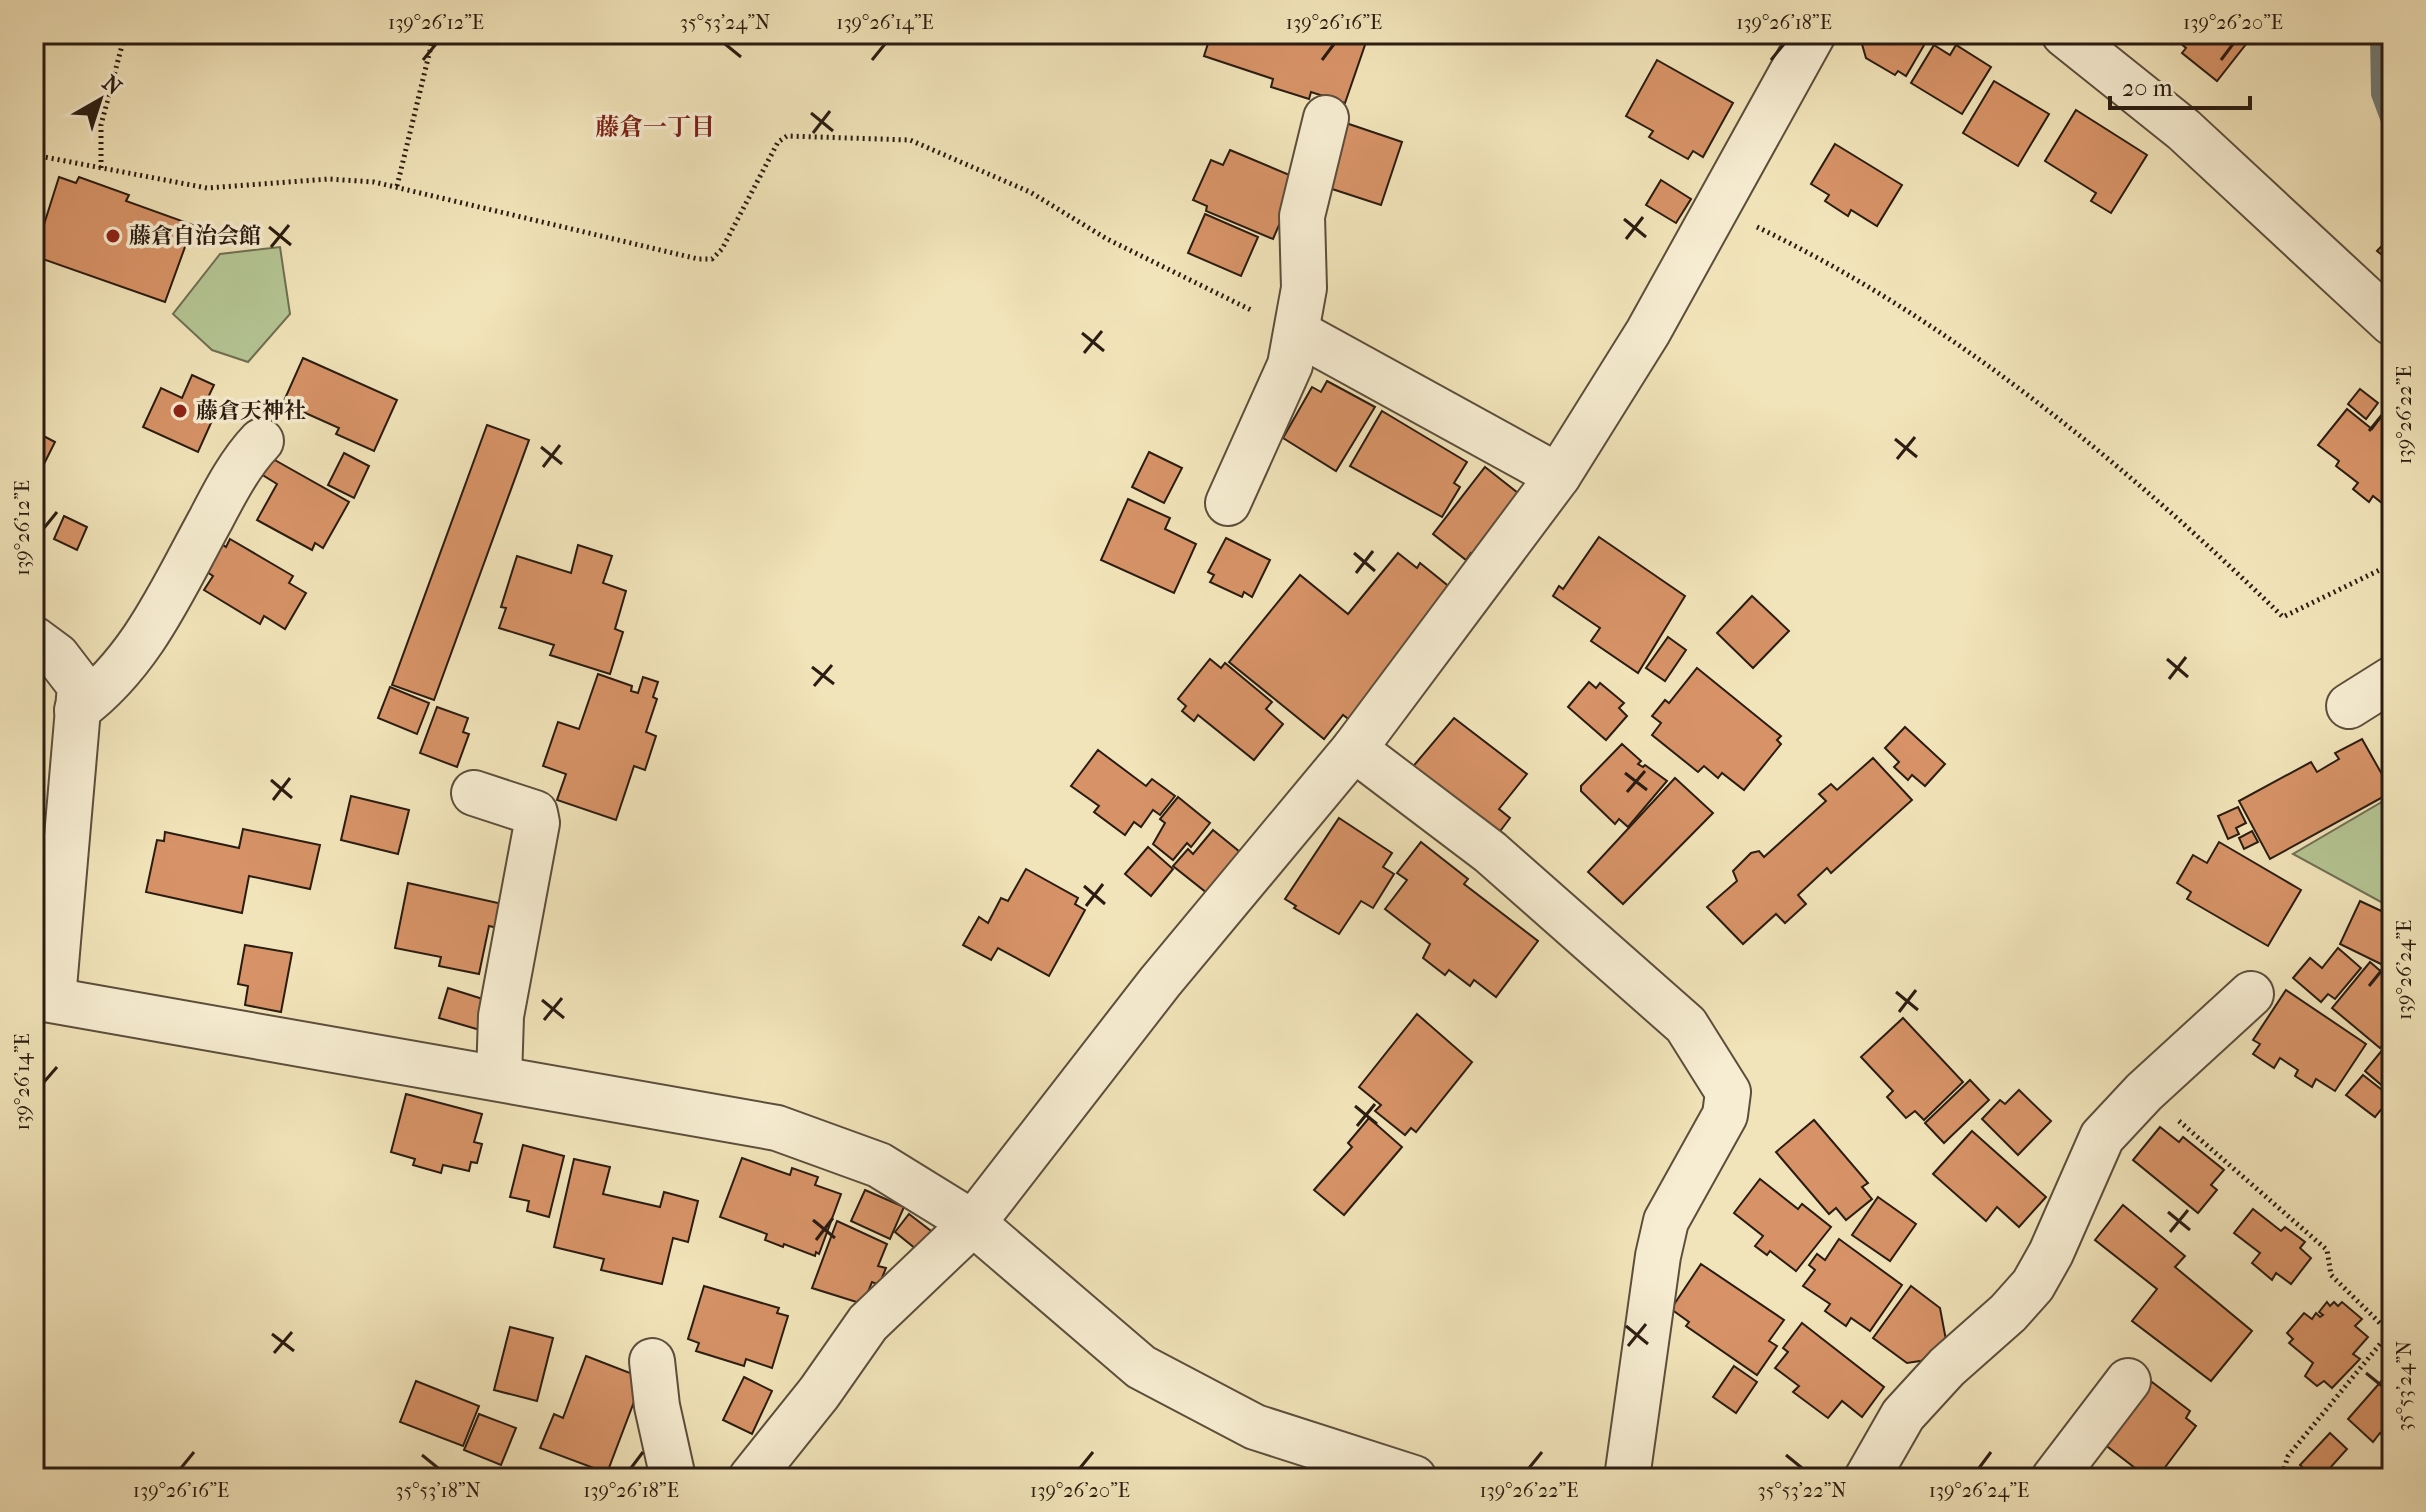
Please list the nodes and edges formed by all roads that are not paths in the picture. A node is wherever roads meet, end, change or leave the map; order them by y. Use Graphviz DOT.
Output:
graph roads {
  1 [pos="1813,34"];
  2 [pos="2064,34"];
  3 [pos="1326,118"];
  4 [pos="2392,323"];
  5 [pos="1298,333"];
  6 [pos="261,441"];
  7 [pos="1558,476"];
  8 [pos="1228,503"];
  9 [pos="34,639"];
  10 [pos="2392,679"];
  11 [pos="2349,706"];
  12 [pos="77,710"];
  13 [pos="1354,749"];
  14 [pos="474,793"];
  15 [pos="2251,994"];
  16 [pos="44,998"];
  17 [pos="499,1078"];
  18 [pos="973,1223"];
  19 [pos="652,1361"];
  20 [pos="2128,1381"];
  21 [pos="673,1478"];
  22 [pos="751,1478"];
  23 [pos="1414,1478"];
  24 [pos="1627,1478"];
  25 [pos="1867,1478"];
  26 [pos="2054,1478"];
  1 -- 7 [label="street"];
  2 -- 4 [label="street"];
  3 -- 5 [label="street"];
  5 -- 7 [label="street"];
  5 -- 8 [label="street"];
  6 -- 12 [label="street"];
  7 -- 13 [label="street"];
  9 -- 12 [label="street"];
  10 -- 11 [label="street"];
  12 -- 16 [label="street"];
  13 -- 18 [label="street"];
  13 -- 24 [label="street"];
  14 -- 17 [label="street"];
  15 -- 25 [label="street"];
  16 -- 17 [label="street"];
  17 -- 18 [label="street"];
  18 -- 22 [label="street"];
  18 -- 23 [label="street"];
  19 -- 21 [label="street"];
  20 -- 26 [label="street"];
}
